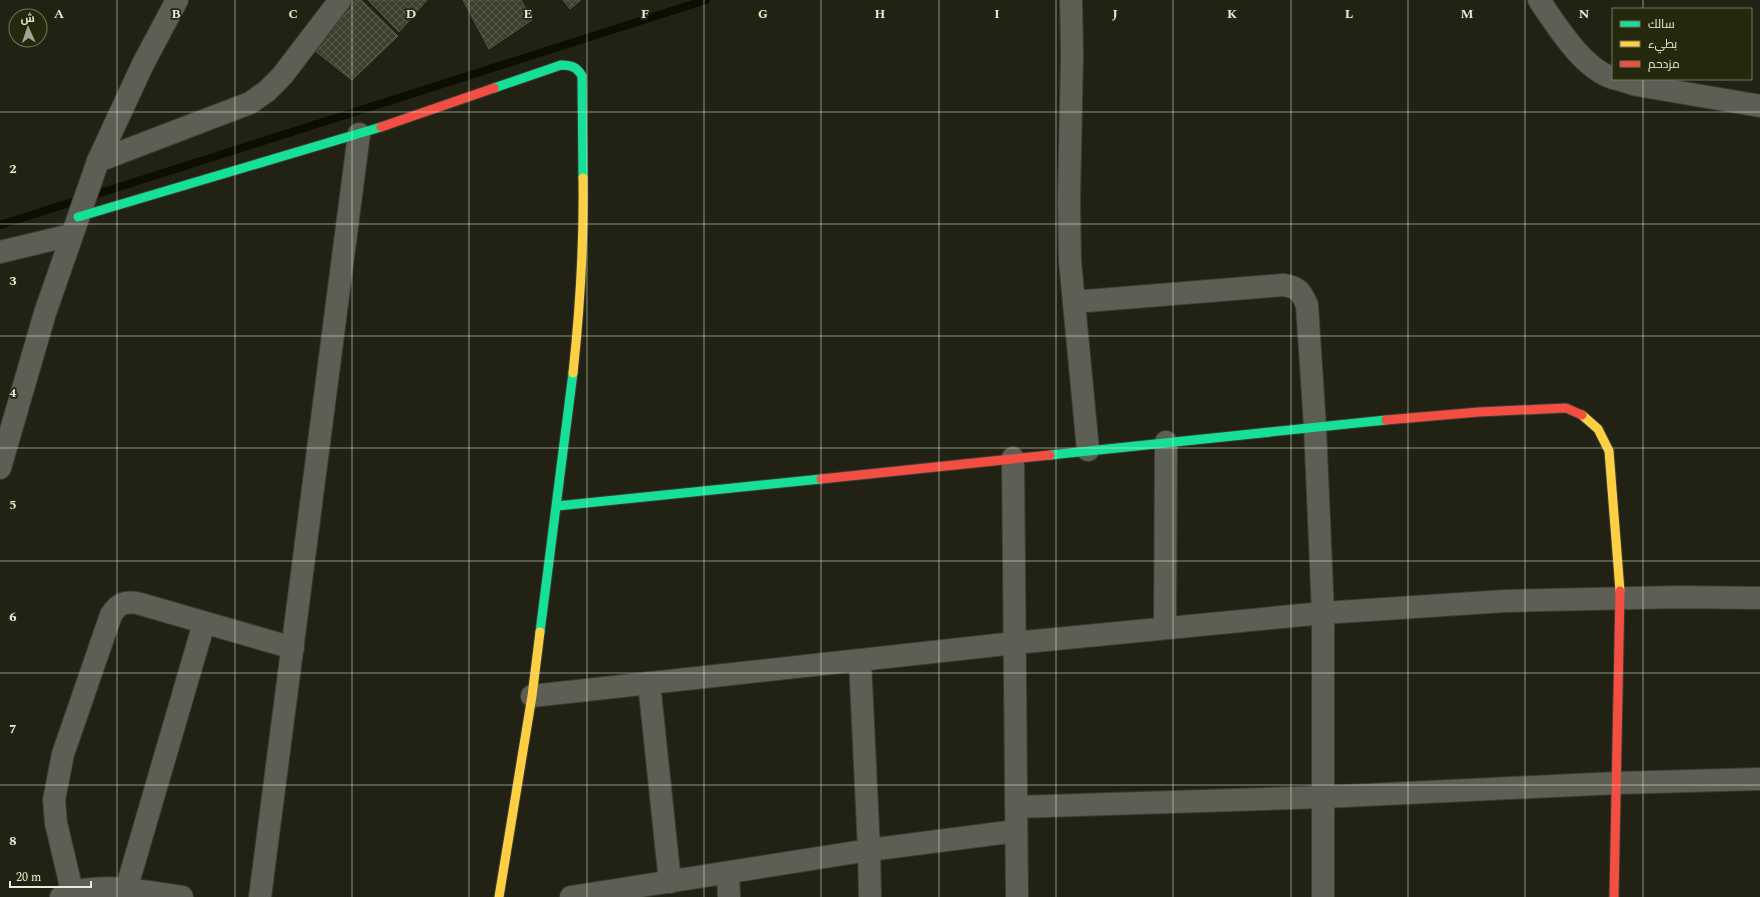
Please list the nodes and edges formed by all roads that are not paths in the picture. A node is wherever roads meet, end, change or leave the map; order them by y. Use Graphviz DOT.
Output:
graph roads {
  1 [pos="177,0"];
  2 [pos="340,0"];
  3 [pos="1071,0"];
  4 [pos="1539,0"];
  5 [pos="1612,78"];
  6 [pos="1622,80"];
  7 [pos="1760,106"];
  8 [pos="359,134"];
  9 [pos="98,162"];
  10 [pos="75,226"];
  11 [pos="0,252"];
  12 [pos="1074,302"];
  13 [pos="1315,427"];
  14 [pos="1166,442"];
  15 [pos="1088,450"];
  16 [pos="1013,458"];
  17 [pos="0,468"];
  18 [pos="556,506"];
  19 [pos="1621,598"];
  20 [pos="1760,598"];
  21 [pos="1323,613"];
  22 [pos="204,623"];
  23 [pos="1165,628"];
  24 [pos="1015,643"];
  25 [pos="293,648"];
  26 [pos="860,660"];
  27 [pos="649,683"];
  28 [pos="532,696"];
  29 [pos="1760,779"];
  30 [pos="1617,783"];
  31 [pos="1323,797"];
  32 [pos="1016,807"];
  33 [pos="1016,831"];
  34 [pos="869,850"];
  35 [pos="728,873"];
  36 [pos="670,882"];
  37 [pos="126,890"];
  38 [pos="66,894"];
  39 [pos="158,895"];
  40 [pos="182,897"];
  41 [pos="260,897"];
  42 [pos="499,897"];
  43 [pos="571,897"];
  44 [pos="729,897"];
  45 [pos="870,897"];
  46 [pos="1017,897"];
  47 [pos="1323,897"];
  48 [pos="1614,897"];
  1 -- 9 [label="street"];
  2 -- 9 [label="street"];
  3 -- 12 [label="street"];
  4 -- 5 [label="street"];
  6 -- 7 [label="street"];
  8 -- 10 [label="street"];
  8 -- 18 [label="street"];
  8 -- 25 [label="street"];
  9 -- 10 [label="street"];
  10 -- 11 [label="street"];
  10 -- 17 [label="street"];
  12 -- 13 [label="street"];
  12 -- 15 [label="street"];
  13 -- 14 [label="street"];
  13 -- 19 [label="street"];
  13 -- 21 [label="street"];
  14 -- 15 [label="street"];
  14 -- 23 [label="street"];
  15 -- 16 [label="street"];
  16 -- 18 [label="street"];
  16 -- 24 [label="street"];
  18 -- 28 [label="street"];
  19 -- 20 [label="street"];
  19 -- 21 [label="street"];
  19 -- 30 [label="street"];
  21 -- 23 [label="street"];
  21 -- 31 [label="street"];
  22 -- 25 [label="street"];
  22 -- 37 [label="street"];
  22 -- 38 [label="street"];
  23 -- 24 [label="street"];
  24 -- 26 [label="street"];
  24 -- 32 [label="street"];
  25 -- 41 [label="street"];
  26 -- 27 [label="street"];
  26 -- 34 [label="street"];
  27 -- 28 [label="street"];
  27 -- 36 [label="street"];
  28 -- 42 [label="street"];
  29 -- 30 [label="street"];
  30 -- 31 [label="street"];
  30 -- 48 [label="street"];
  31 -- 32 [label="street"];
  31 -- 47 [label="street"];
  32 -- 33 [label="street"];
  33 -- 34 [label="street"];
  33 -- 46 [label="street"];
  34 -- 35 [label="street"];
  34 -- 45 [label="street"];
  35 -- 36 [label="street"];
  35 -- 44 [label="street"];
  36 -- 43 [label="street"];
  37 -- 38 [label="street"];
  37 -- 39 [label="street"];
  39 -- 40 [label="street"];
}
